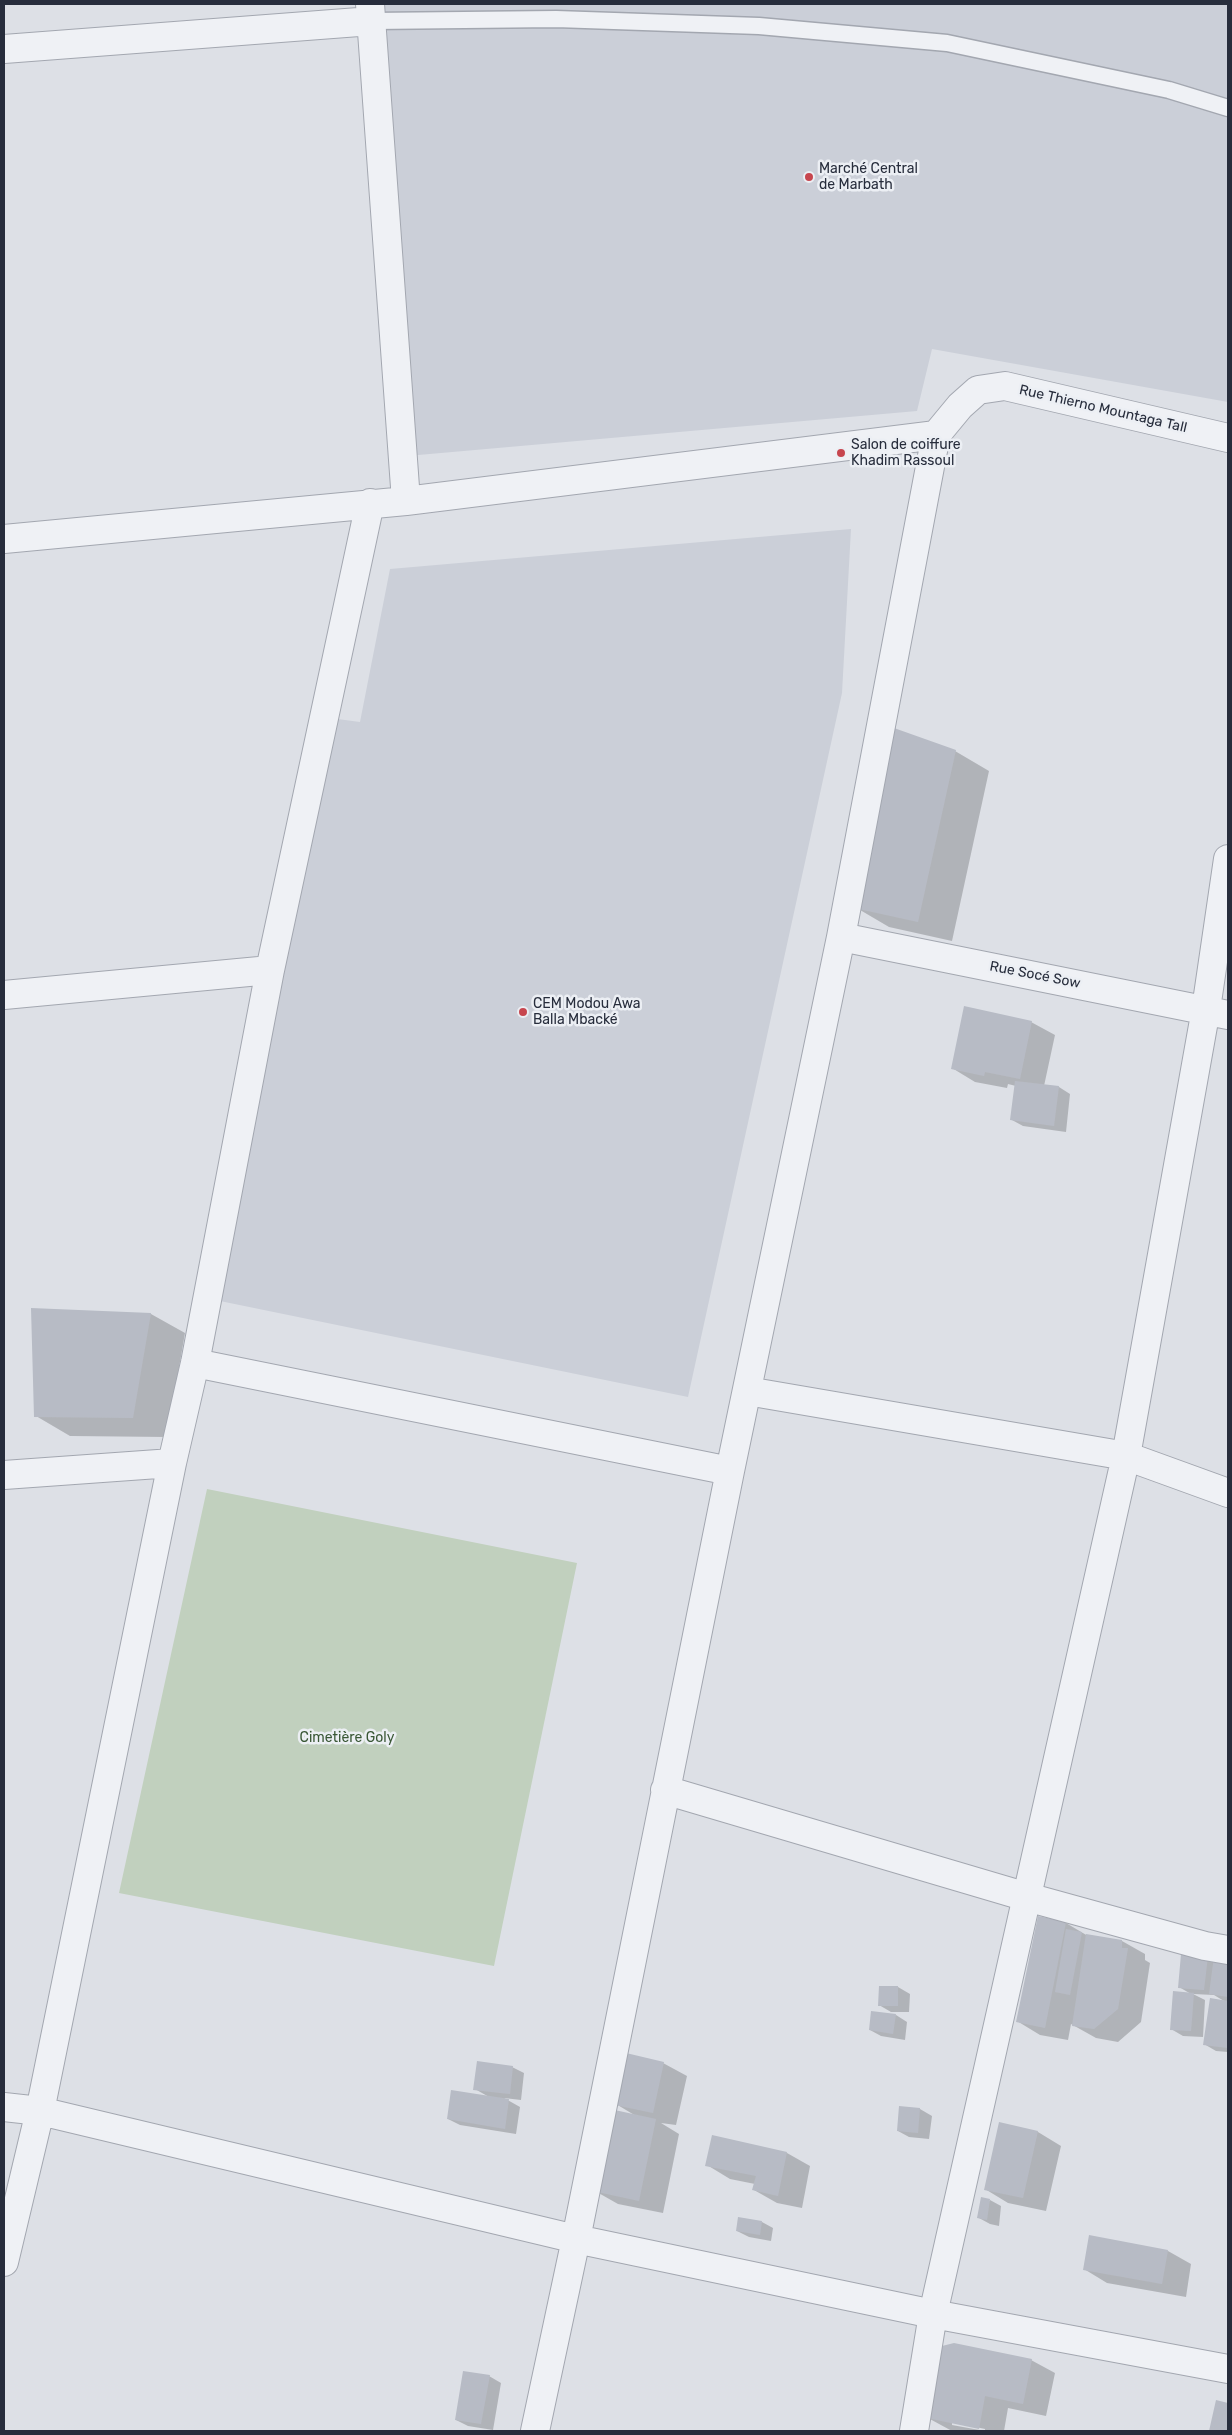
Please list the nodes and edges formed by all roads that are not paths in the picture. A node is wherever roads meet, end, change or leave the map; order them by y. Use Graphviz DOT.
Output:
graph roads {
  1 [pos="371,12"];
  2 [pos="4,49"];
  3 [pos="1228,108"];
  4 [pos="936,435"];
  5 [pos="1228,438"];
  6 [pos="406,501"];
  7 [pos="370,504"];
  8 [pos="4,539"];
  9 [pos="1228,858"];
  10 [pos="841,937"];
  11 [pos="270,970"];
  12 [pos="4,995"];
  13 [pos="1217,1012"];
  14 [pos="195,1363"];
  15 [pos="746,1391"];
  16 [pos="1126,1456"];
  17 [pos="172,1463"];
  18 [pos="730,1471"];
  19 [pos="4,1475"];
  20 [pos="1228,1492"];
  21 [pos="664,1790"];
  22 [pos="1027,1897"];
  23 [pos="1228,1950"];
  24 [pos="4,2107"];
  25 [pos="40,2111"];
  26 [pos="576,2239"];
  27 [pos="4,2262"];
  28 [pos="934,2314"];
  29 [pos="1228,2369"];
  30 [pos="535,2431"];
  31 [pos="914,2431"];
  1 -- 2 [label="street"];
  1 -- 3 [label="lane"];
  1 -- 6 [label="street"];
  4 -- 5 [label="street, Rue Thierno Mountaga Tall"];
  4 -- 6 [label="street"];
  4 -- 10 [label="street"];
  6 -- 7 [label="street"];
  7 -- 8 [label="street"];
  7 -- 11 [label="street"];
  9 -- 13 [label="street"];
  10 -- 13 [label="street, Rue Socé Sow"];
  10 -- 15 [label="street"];
  11 -- 12 [label="street"];
  11 -- 14 [label="street"];
  13 -- 16 [label="street"];
  14 -- 17 [label="street"];
  14 -- 18 [label="street"];
  15 -- 16 [label="street"];
  15 -- 18 [label="street"];
  16 -- 20 [label="street"];
  16 -- 22 [label="street"];
  17 -- 19 [label="street"];
  17 -- 25 [label="street"];
  18 -- 21 [label="street"];
  21 -- 22 [label="street"];
  21 -- 26 [label="street"];
  22 -- 23 [label="street"];
  22 -- 28 [label="street"];
  24 -- 25 [label="street"];
  25 -- 26 [label="street"];
  25 -- 27 [label="street"];
  26 -- 28 [label="street"];
  26 -- 30 [label="street"];
  28 -- 29 [label="street"];
  28 -- 31 [label="street"];
}
